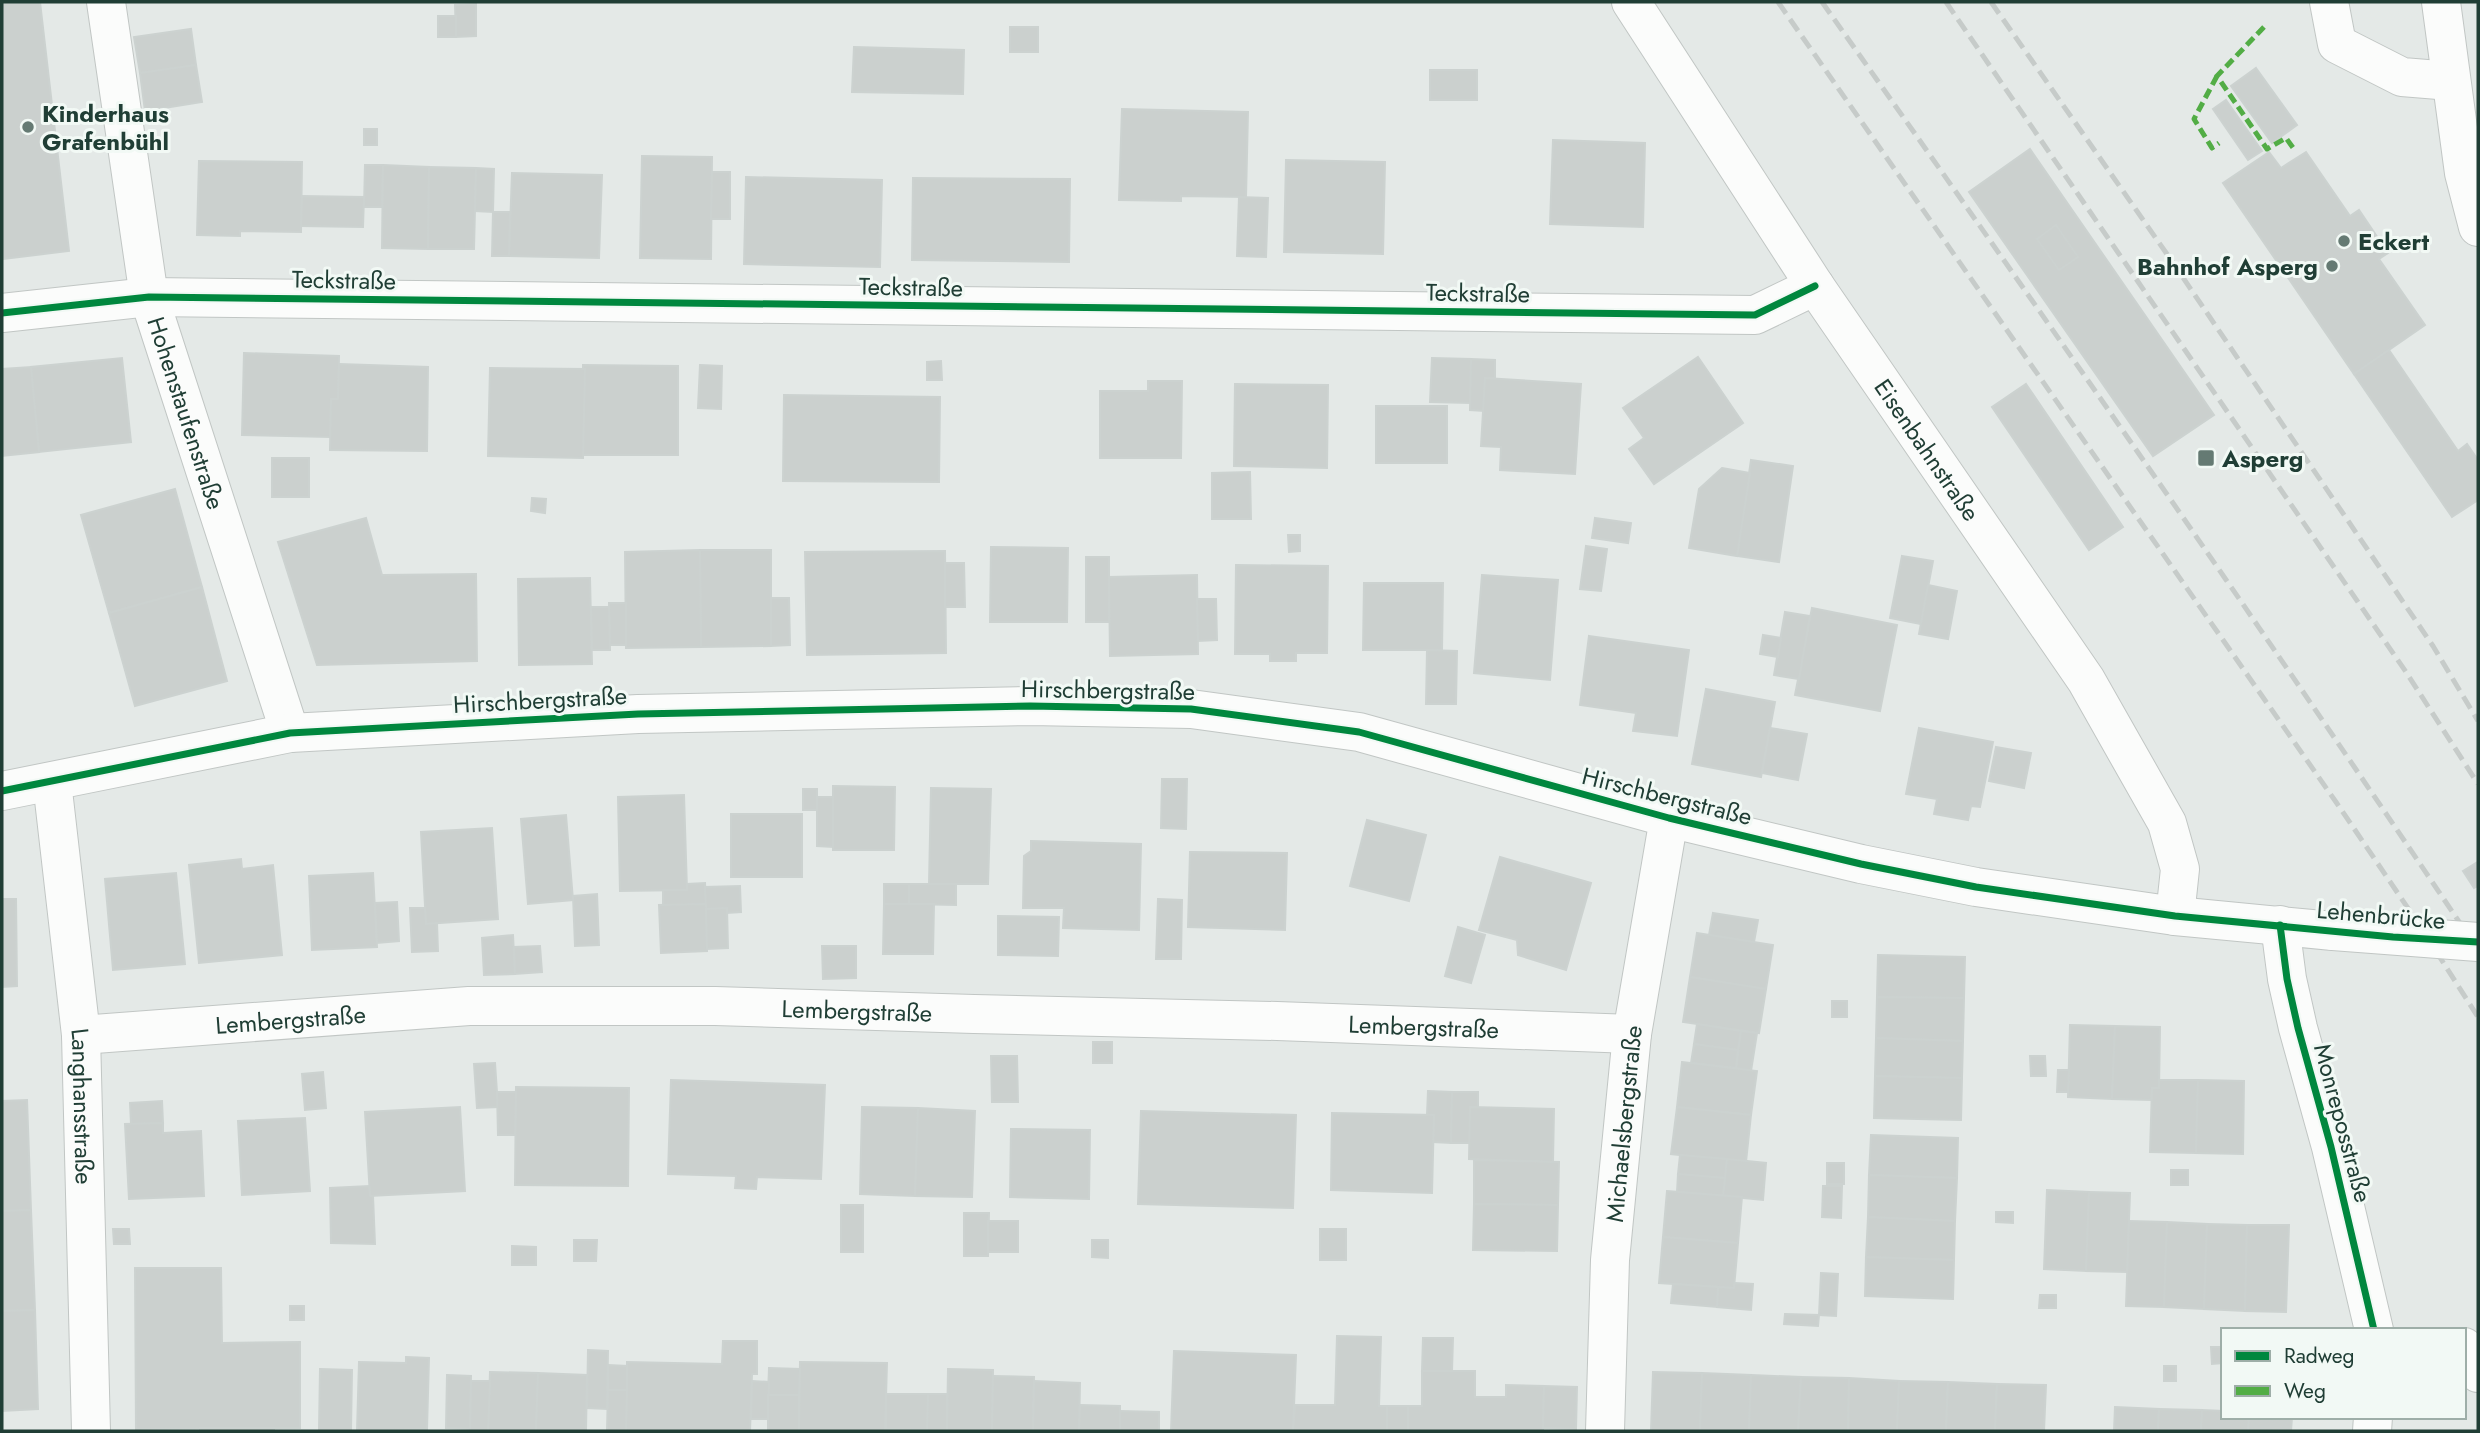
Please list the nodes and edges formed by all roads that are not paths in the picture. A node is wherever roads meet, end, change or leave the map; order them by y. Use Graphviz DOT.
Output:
graph roads {
  1 [pos="106,2"];
  2 [pos="1631,2"];
  3 [pos="2329,2"];
  4 [pos="2441,2"];
  5 [pos="2451,81"];
  6 [pos="2471,173"];
  7 [pos="2478,227"];
  8 [pos="1815,286"];
  9 [pos="149,298"];
  10 [pos="2,313"];
  11 [pos="290,733"];
  12 [pos="52,782"];
  13 [pos="2,791"];
  14 [pos="1669,818"];
  15 [pos="2175,916"];
  16 [pos="2280,925"];
  17 [pos="2478,942"];
  18 [pos="1632,1034"];
  19 [pos="81,1035"];
  20 [pos="2374,1328"];
  21 [pos="2466,1351"];
  22 [pos="2478,1373"];
  23 [pos="91,1431"];
  24 [pos="1605,1431"];
  1 -- 9 [label="street, Hohenstaufenstraße"];
  2 -- 8 [label="street, Eisenbahnstraße"];
  3 -- 5 [label="street"];
  4 -- 5 [label="street"];
  5 -- 6 [label="street"];
  6 -- 7 [label="street"];
  8 -- 9 [label="street, Teckstraße"];
  8 -- 15 [label="street, Eisenbahnstraße"];
  9 -- 10 [label="street, Teckstraße"];
  9 -- 11 [label="street, Hohenstaufenstraße"];
  11 -- 12 [label="street, Hirschbergstraße"];
  11 -- 14 [label="street, Hirschbergstraße"];
  12 -- 13 [label="street, Hirschbergstraße"];
  12 -- 19 [label="street, Langhansstraße"];
  14 -- 15 [label="street, Hirschbergstraße"];
  14 -- 18 [label="street, Michaelsbergstraße"];
  15 -- 16 [label="street, Hirschbergstraße"];
  16 -- 17 [label="street, Lehenbrücke, bridge"];
  16 -- 20 [label="street, Monreposstraße"];
  18 -- 19 [label="street, Lembergstraße"];
  18 -- 24 [label="street, Michaelsbergstraße"];
  19 -- 23 [label="street, Langhansstraße"];
  21 -- 22 [label="street"];
}
